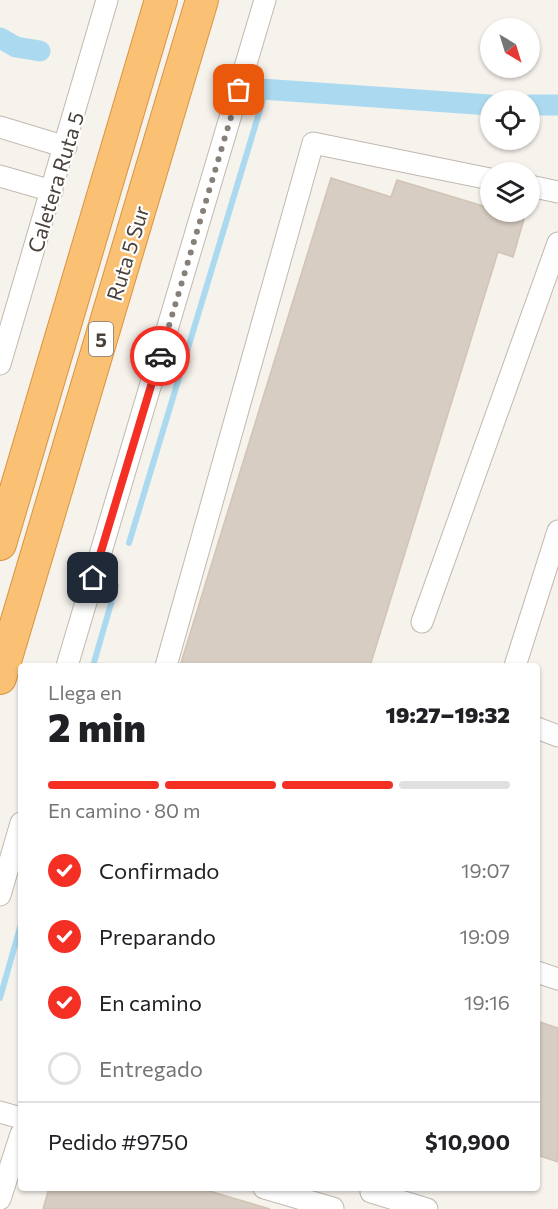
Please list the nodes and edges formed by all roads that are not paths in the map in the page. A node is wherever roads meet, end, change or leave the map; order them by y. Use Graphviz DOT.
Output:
graph roads {
  1 [pos="107,0"];
  2 [pos="161,0"];
  3 [pos="202,0"];
  4 [pos="266,0"];
  5 [pos="0,127"];
  6 [pos="66,147"];
  7 [pos="0,176"];
  8 [pos="480,176"];
  9 [pos="540,188"];
  10 [pos="52,191"];
  11 [pos="558,192"];
  12 [pos="558,243"];
  13 [pos="0,364"];
  14 [pos="558,531"];
  15 [pos="0,544"];
  16 [pos="422,622"];
  17 [pos="68,663"];
  18 [pos="167,663"];
  19 [pos="516,663"];
  20 [pos="0,678"];
  21 [pos="540,729"];
  22 [pos="558,736"];
  23 [pos="18,834"];
  24 [pos="0,895"];
  25 [pos="540,973"];
  26 [pos="558,979"];
  27 [pos="0,1112"];
  28 [pos="18,1117"];
  29 [pos="18,1143"];
  30 [pos="279,1191"];
  31 [pos="372,1191"];
  32 [pos="0,1198"];
  33 [pos="333,1202"];
  34 [pos="427,1209"];
  1 -- 6 [label="street, Caletera Ruta 5"];
  2 -- 15 [label="highway, Ruta 5 Sur / 5"];
  3 -- 20 [label="highway, Ruta 5 Sur / 5"];
  4 -- 17 [label="street"];
  5 -- 6 [label="street"];
  6 -- 10 [label="street, Caletera Ruta 5"];
  7 -- 10 [label="street"];
  8 -- 18 [label="street"];
  9 -- 11 [label="street"];
  10 -- 13 [label="street, Caletera Ruta 5"];
  12 -- 16 [label="street"];
  14 -- 19 [label="street"];
  21 -- 22 [label="street"];
  23 -- 24 [label="street"];
  25 -- 26 [label="street"];
  27 -- 28 [label="street"];
  29 -- 32 [label="street"];
  30 -- 33 [label="street"];
  31 -- 34 [label="street"];
}
